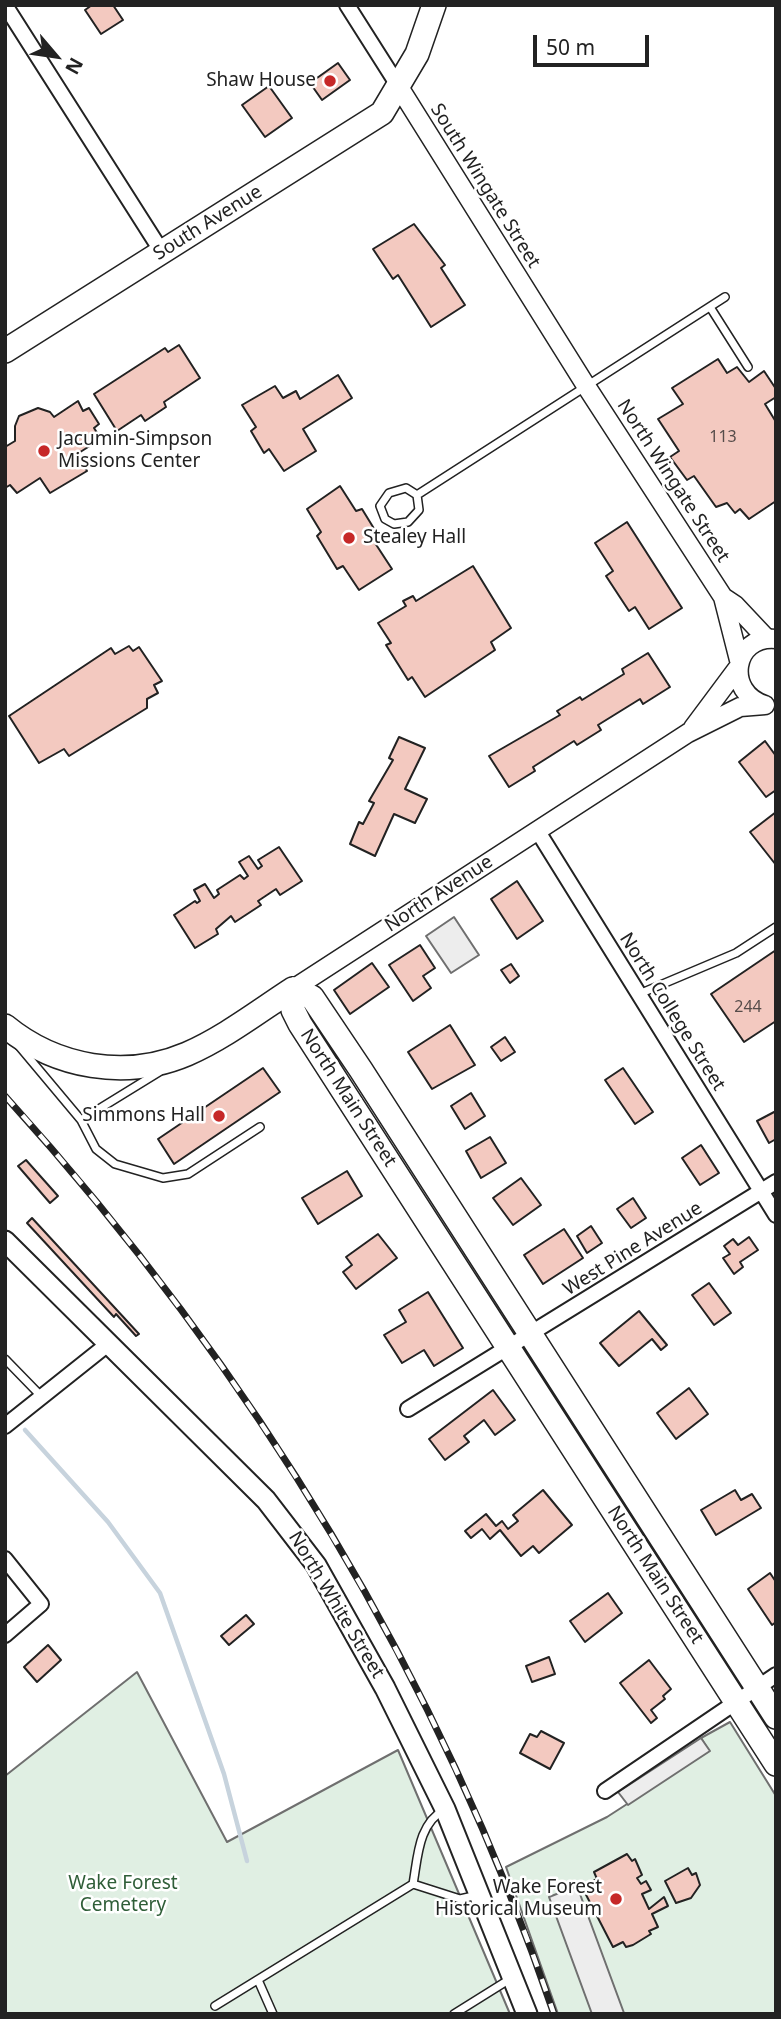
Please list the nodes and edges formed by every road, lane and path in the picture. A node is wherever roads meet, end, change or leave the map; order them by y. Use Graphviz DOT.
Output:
graph roads {
  1 [pos="5,5"];
  2 [pos="347,5"];
  3 [pos="434,5"];
  4 [pos="399,87"];
  5 [pos="162,252"];
  6 [pos="725,297"];
  7 [pos="710,307"];
  8 [pos="6,352"];
  9 [pos="748,367"];
  10 [pos="588,388"];
  11 [pos="417,495"];
  12 [pos="723,597"];
  13 [pos="771,639"];
  14 [pos="738,665"];
  15 [pos="773,705"];
  16 [pos="688,733"];
  17 [pos="537,830"];
  18 [pos="776,927"];
  19 [pos="293,989"];
  20 [pos="639,994"];
  21 [pos="5,1028"];
  22 [pos="189,1053"];
  23 [pos="81,1120"];
  24 [pos="260,1127"];
  25 [pos="776,1182"];
  26 [pos="761,1192"];
  27 [pos="776,1215"];
  28 [pos="5,1241"];
  29 [pos="530,1334"];
  30 [pos="108,1344"];
  31 [pos="510,1347"];
  32 [pos="5,1359"];
  33 [pos="42,1397"];
  34 [pos="408,1409"];
  35 [pos="5,1426"];
  36 [pos="5,1559"];
  37 [pos="5,1634"];
  38 [pos="766,1681"];
  39 [pos="736,1701"];
  40 [pos="776,1717"];
  41 [pos="776,1764"];
  42 [pos="605,1791"];
  43 [pos="445,1809"];
  44 [pos="413,1884"];
  45 [pos="481,1895"];
  46 [pos="513,1977"];
  47 [pos="258,1980"];
  48 [pos="215,2006"];
  49 [pos="273,2014"];
  50 [pos="454,2014"];
  51 [pos="527,2014"];
  1 -- 5 [label="street"];
  2 -- 4 [label="street, South Wingate Street"];
  3 -- 4 [label="main road, South Avenue"];
  4 -- 5 [label="main road, South Avenue"];
  4 -- 10 [label="street, South Wingate Street"];
  5 -- 8 [label="main road, South Avenue"];
  6 -- 7 [label="lane"];
  7 -- 9 [label="lane"];
  7 -- 10 [label="lane"];
  10 -- 11 [label="lane"];
  10 -- 12 [label="street, North Wingate Street"];
  11 -- 11 [label="lane"];
  12 -- 13 [label="street, North Wingate Street"];
  12 -- 14 [label="street, North Wingate Street"];
  13 -- 14 [label="street, North Avenue"];
  14 -- 15 [label="street, North Wingate Street"];
  14 -- 16 [label="street, North Avenue"];
  15 -- 16 [label="street, North Avenue"];
  16 -- 17 [label="street, North Avenue"];
  17 -- 19 [label="street, North Avenue"];
  17 -- 20 [label="street, North College Street"];
  18 -- 20 [label="lane"];
  19 -- 22 [label="main road, North Avenue"];
  19 -- 29 [label="main road, North Main Street"];
  19 -- 31 [label="main road, North Main Street"];
  20 -- 26 [label="street, North College Street"];
  21 -- 22 [label="main road, North Avenue"];
  21 -- 23 [label="lane"];
  22 -- 23 [label="lane"];
  23 -- 24 [label="lane"];
  25 -- 26 [label="street, West Pine Avenue"];
  26 -- 27 [label="street, North College Street"];
  26 -- 29 [label="street, West Pine Avenue"];
  28 -- 30 [label="main road, North White Street"];
  29 -- 31 [label="street, West Pine Avenue"];
  29 -- 38 [label="main road, North Main Street"];
  30 -- 33 [label="street"];
  30 -- 43 [label="main road, North White Street"];
  31 -- 34 [label="street, West Pine Avenue"];
  31 -- 39 [label="main road, North Main Street"];
  32 -- 33 [label="lane"];
  33 -- 35 [label="street"];
  36 -- 37 [label="street"];
  38 -- 39 [label="street"];
  38 -- 40 [label="main road, North Main Street"];
  39 -- 41 [label="main road, North Main Street"];
  39 -- 42 [label="street"];
  43 -- 44 [label="lane"];
  43 -- 45 [label="main road, North White Street"];
  44 -- 45 [label="lane"];
  44 -- 47 [label="lane"];
  45 -- 46 [label="main road, North White Street"];
  46 -- 50 [label="lane"];
  46 -- 51 [label="main road, North White Street"];
  47 -- 48 [label="lane"];
  47 -- 49 [label="lane"];
}
